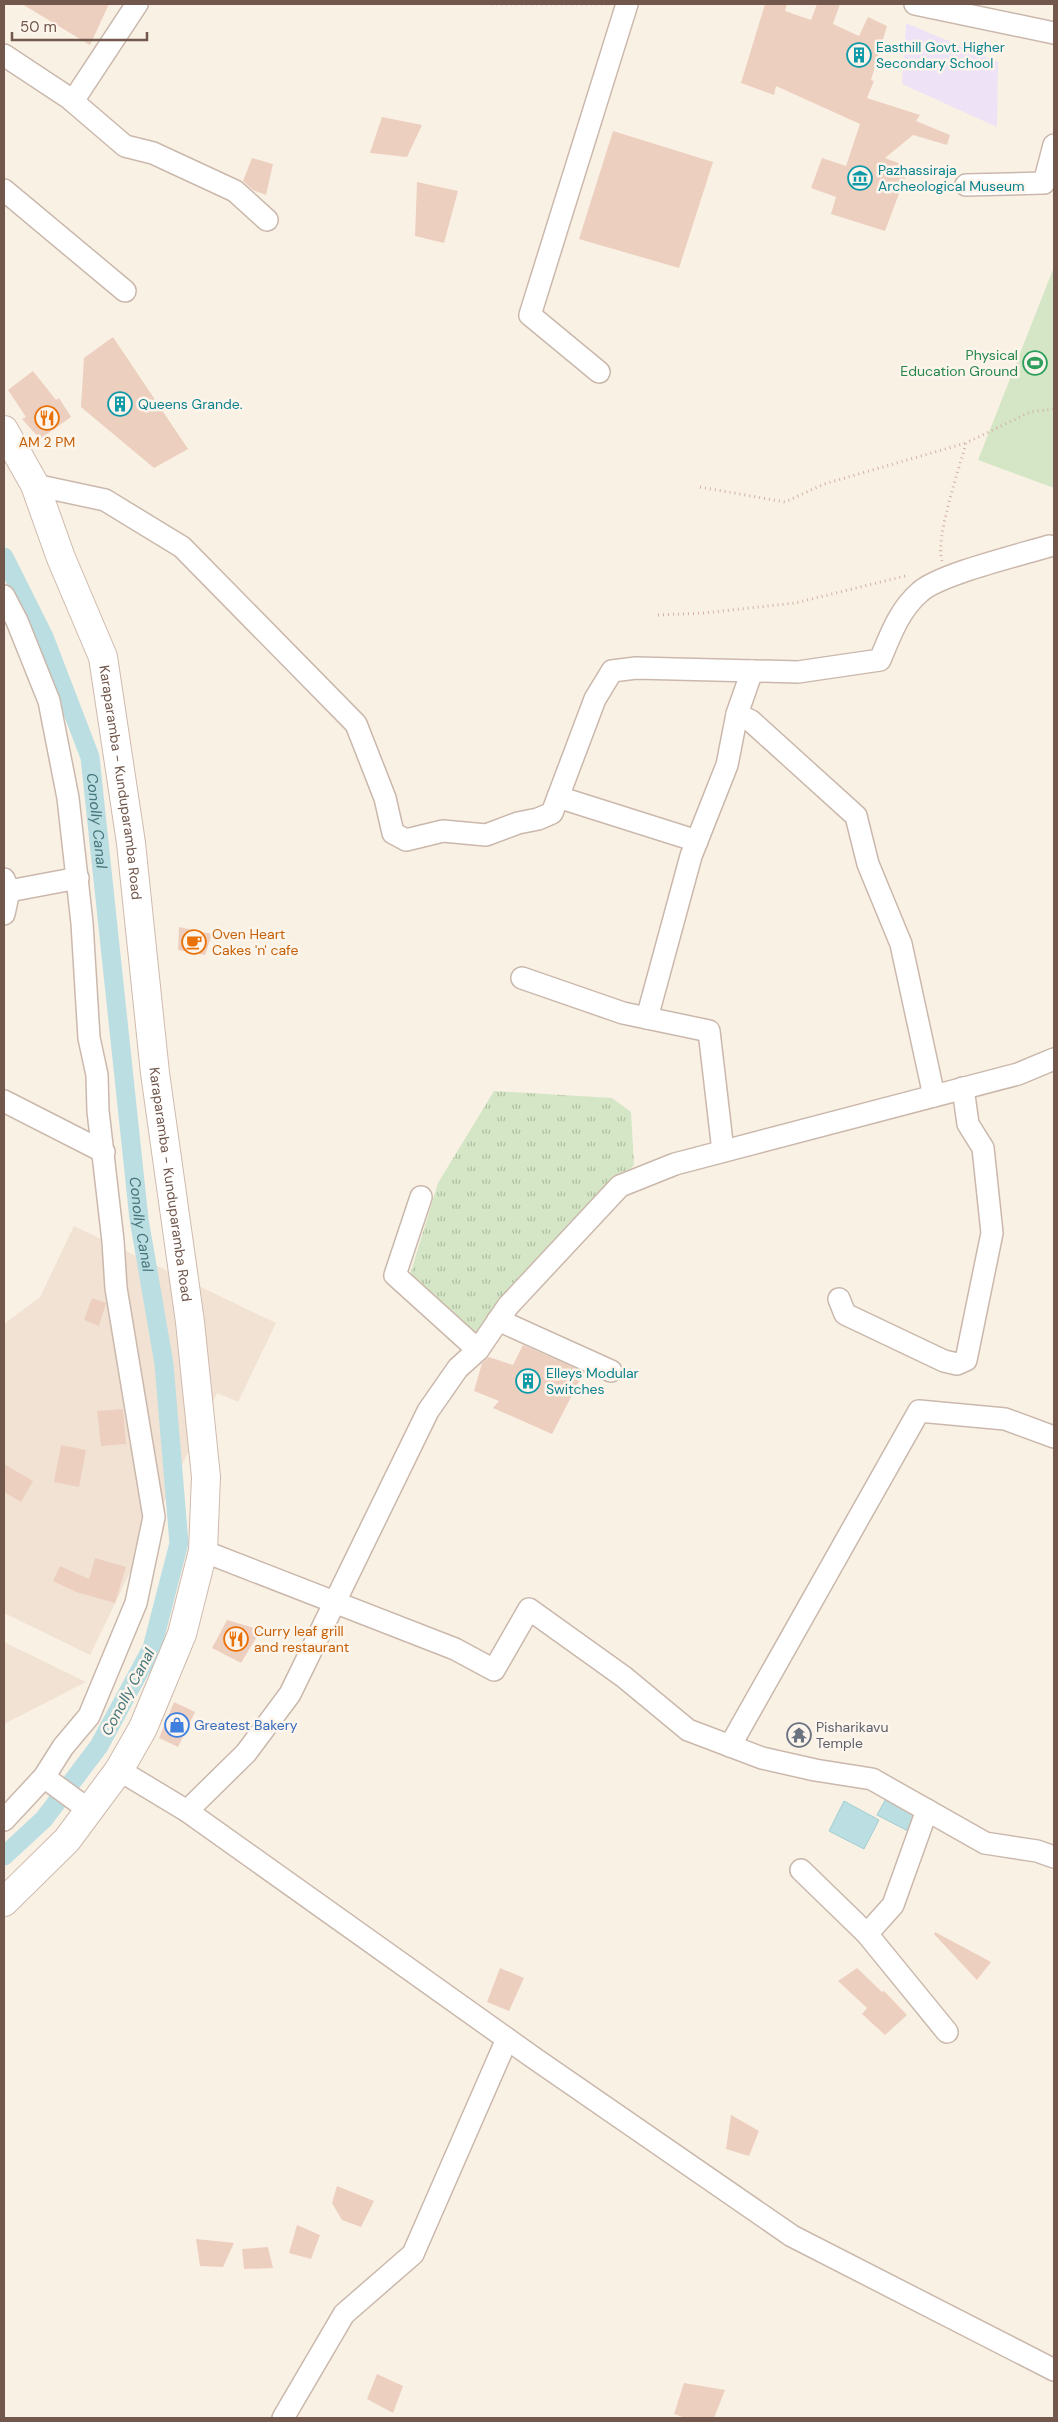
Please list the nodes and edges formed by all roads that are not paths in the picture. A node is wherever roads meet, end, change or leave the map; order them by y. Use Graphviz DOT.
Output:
graph roads {
  1 [pos="137,4"];
  2 [pos="626,4"];
  3 [pos="915,4"];
  4 [pos="1054,32"];
  5 [pos="4,55"];
  6 [pos="73,102"];
  7 [pos="1054,145"];
  8 [pos="966,185"];
  9 [pos="4,190"];
  10 [pos="267,220"];
  11 [pos="125,291"];
  12 [pos="599,372"];
  13 [pos="4,430"];
  14 [pos="35,485"];
  15 [pos="1049,546"];
  16 [pos="4,596"];
  17 [pos="752,671"];
  18 [pos="738,714"];
  19 [pos="558,797"];
  20 [pos="697,841"];
  21 [pos="78,878"];
  22 [pos="7,885"];
  23 [pos="4,914"];
  24 [pos="522,978"];
  25 [pos="647,1018"];
  26 [pos="1054,1059"];
  27 [pos="963,1088"];
  28 [pos="934,1096"];
  29 [pos="4,1101"];
  30 [pos="723,1151"];
  31 [pos="104,1152"];
  32 [pos="421,1197"];
  33 [pos="839,1299"];
  34 [pos="498,1320"];
  35 [pos="478,1350"];
  36 [pos="611,1371"];
  37 [pos="1054,1437"];
  38 [pos="203,1551"];
  39 [pos="333,1602"];
  40 [pos="730,1746"];
  41 [pos="119,1770"];
  42 [pos="44,1777"];
  43 [pos="89,1810"];
  44 [pos="927,1810"];
  45 [pos="187,1811"];
  46 [pos="4,1820"];
  47 [pos="1054,1857"];
  48 [pos="801,1870"];
  49 [pos="4,1902"];
  50 [pos="867,1934"];
  51 [pos="947,2032"];
  52 [pos="506,2039"];
  53 [pos="1054,2370"];
  54 [pos="283,2418"];
  1 -- 6 [label="street"];
  2 -- 12 [label="street"];
  3 -- 4 [label="street"];
  5 -- 6 [label="street"];
  6 -- 10 [label="street"];
  7 -- 8 [label="street"];
  9 -- 11 [label="street"];
  13 -- 14 [label="main road, Karaparamba - Kunduparamba Road"];
  14 -- 19 [label="street"];
  14 -- 38 [label="main road, Karaparamba - Kunduparamba Road"];
  15 -- 17 [label="street"];
  16 -- 21 [label="street"];
  17 -- 18 [label="street"];
  17 -- 19 [label="street"];
  18 -- 20 [label="street"];
  18 -- 28 [label="street"];
  19 -- 20 [label="street"];
  20 -- 25 [label="street"];
  21 -- 22 [label="street"];
  21 -- 31 [label="street"];
  22 -- 23 [label="street"];
  24 -- 25 [label="street"];
  25 -- 30 [label="street"];
  26 -- 27 [label="street"];
  27 -- 28 [label="street"];
  27 -- 33 [label="street"];
  28 -- 30 [label="street"];
  29 -- 31 [label="street"];
  30 -- 34 [label="street"];
  31 -- 42 [label="street"];
  32 -- 35 [label="street"];
  34 -- 35 [label="street"];
  34 -- 36 [label="street"];
  35 -- 39 [label="street"];
  37 -- 40 [label="street"];
  38 -- 39 [label="street"];
  38 -- 41 [label="main road, Karaparamba - Kunduparamba Road"];
  39 -- 40 [label="street"];
  39 -- 45 [label="street"];
  40 -- 44 [label="street"];
  41 -- 43 [label="main road, Karaparamba - Kunduparamba Road"];
  41 -- 45 [label="street"];
  42 -- 43 [label="street"];
  42 -- 46 [label="street"];
  43 -- 49 [label="main road, Karaparamba - Kunduparamba Road"];
  44 -- 47 [label="street"];
  44 -- 50 [label="street"];
  45 -- 52 [label="street"];
  48 -- 50 [label="street"];
  50 -- 51 [label="street"];
  52 -- 53 [label="street"];
  52 -- 54 [label="street"];
}
